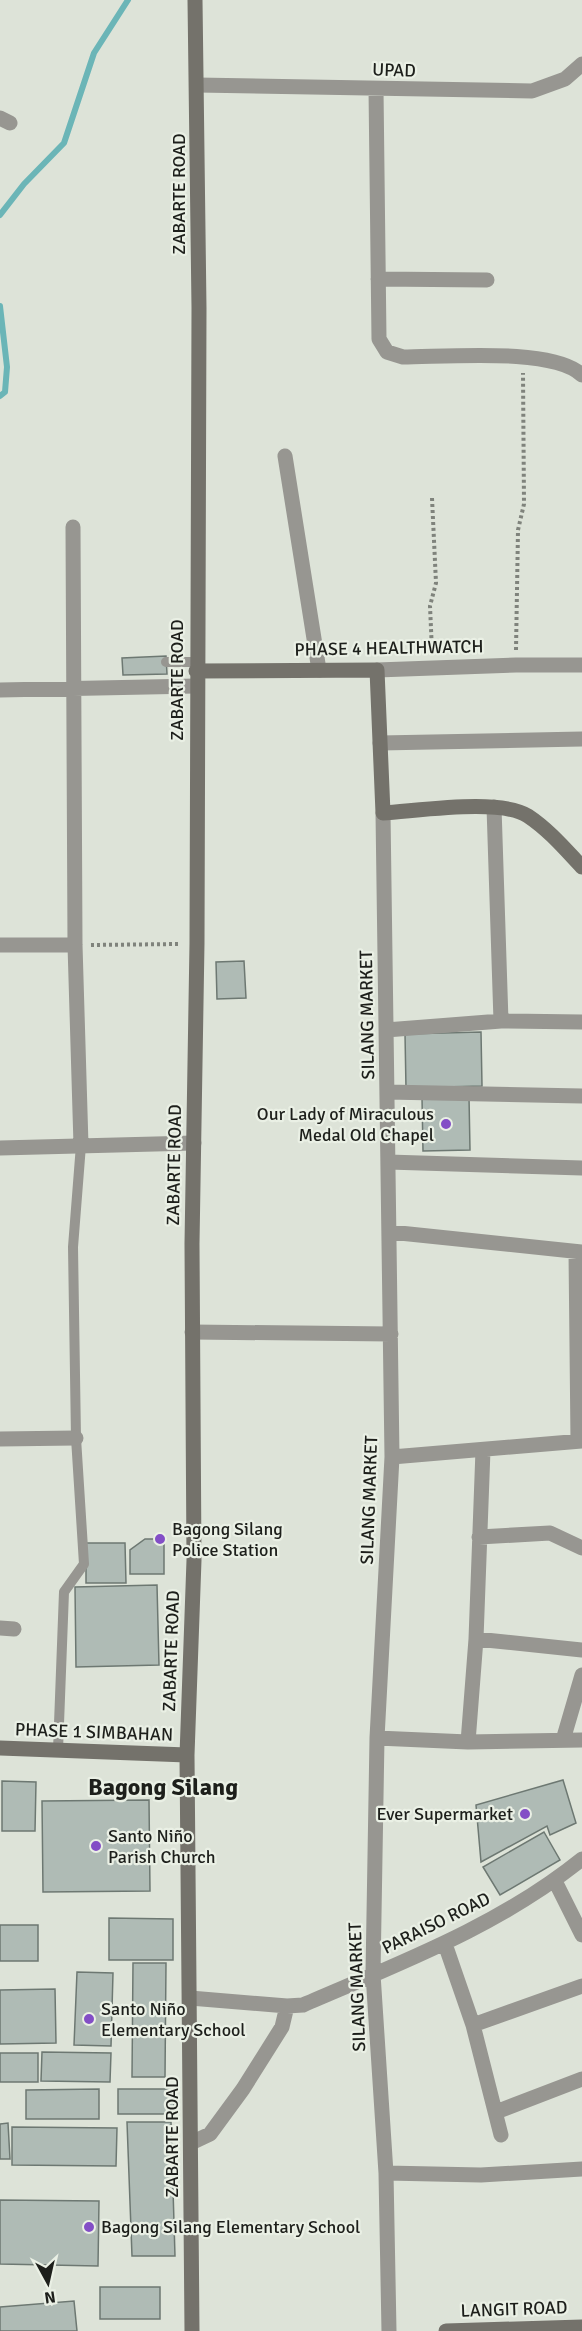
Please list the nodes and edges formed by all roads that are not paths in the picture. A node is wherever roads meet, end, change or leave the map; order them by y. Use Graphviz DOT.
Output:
graph roads {
  1 [pos="195,7"];
  2 [pos="582,64"];
  3 [pos="197,85"];
  4 [pos="376,89"];
  5 [pos="378,279"];
  6 [pos="487,280"];
  7 [pos="582,375"];
  8 [pos="285,456"];
  9 [pos="73,527"];
  10 [pos="166,662"];
  11 [pos="582,665"];
  12 [pos="196,666"];
  13 [pos="319,670"];
  14 [pos="377,670"];
  15 [pos="196,686"];
  16 [pos="0,690"];
  17 [pos="75,690"];
  18 [pos="582,739"];
  19 [pos="380,743"];
  20 [pos="494,807"];
  21 [pos="383,813"];
  22 [pos="582,867"];
  23 [pos="0,945"];
  24 [pos="75,945"];
  25 [pos="501,1021"];
  26 [pos="582,1022"];
  27 [pos="386,1030"];
  28 [pos="387,1092"];
  29 [pos="582,1096"];
  30 [pos="194,1143"];
  31 [pos="81,1145"];
  32 [pos="0,1148"];
  33 [pos="388,1162"];
  34 [pos="582,1168"];
  35 [pos="390,1232"];
  36 [pos="579,1252"];
  37 [pos="192,1332"];
  38 [pos="391,1334"];
  39 [pos="0,1438"];
  40 [pos="75,1438"];
  41 [pos="580,1441"];
  42 [pos="483,1450"];
  43 [pos="392,1457"];
  44 [pos="479,1537"];
  45 [pos="582,1548"];
  46 [pos="476,1639"];
  47 [pos="582,1650"];
  48 [pos="582,1675"];
  49 [pos="377,1738"];
  50 [pos="563,1740"];
  51 [pos="582,1740"];
  52 [pos="468,1742"];
  53 [pos="0,1748"];
  54 [pos="58,1750"];
  55 [pos="187,1755"];
  56 [pos="582,1859"];
  57 [pos="555,1881"];
  58 [pos="582,1935"];
  59 [pos="445,1944"];
  60 [pos="373,1974"];
  61 [pos="582,1986"];
  62 [pos="190,1998"];
  63 [pos="287,2007"];
  64 [pos="473,2025"];
  65 [pos="582,2079"];
  66 [pos="496,2112"];
  67 [pos="501,2135"];
  68 [pos="191,2143"];
  69 [pos="582,2169"];
  70 [pos="386,2173"];
  71 [pos="582,2327"];
  72 [pos="547,2329"];
  73 [pos="192,2331"];
  74 [pos="389,2331"];
  75 [pos="447,2331"];
  1 -- 3 [label="main road, ZABARTE ROAD"];
  2 -- 4 [label="street, UPAD"];
  3 -- 4 [label="street, UPAD"];
  3 -- 12 [label="main road, ZABARTE ROAD"];
  4 -- 5 [label="street"];
  5 -- 6 [label="street"];
  5 -- 7 [label="street"];
  8 -- 13 [label="street"];
  9 -- 17 [label="street"];
  10 -- 12 [label="lane"];
  11 -- 14 [label="street, PHASE 4 HEALTHWATCH"];
  12 -- 13 [label="main road, PHASE 4 HEALTHWATCH"];
  12 -- 15 [label="main road, ZABARTE ROAD"];
  13 -- 14 [label="main road, PHASE 4 HEALTHWATCH"];
  14 -- 19 [label="main road, SILANG MARKET"];
  15 -- 17 [label="street"];
  15 -- 30 [label="main road, ZABARTE ROAD"];
  16 -- 17 [label="street"];
  17 -- 24 [label="street"];
  18 -- 19 [label="street"];
  19 -- 21 [label="main road, SILANG MARKET"];
  20 -- 21 [label="main road"];
  20 -- 22 [label="main road"];
  20 -- 25 [label="street"];
  21 -- 27 [label="street, SILANG MARKET"];
  23 -- 24 [label="street"];
  24 -- 31 [label="street"];
  25 -- 26 [label="street"];
  25 -- 27 [label="street"];
  27 -- 28 [label="street, SILANG MARKET"];
  28 -- 29 [label="street"];
  28 -- 33 [label="street, SILANG MARKET"];
  30 -- 31 [label="street"];
  30 -- 37 [label="main road, ZABARTE ROAD"];
  31 -- 32 [label="street"];
  31 -- 40 [label="lane"];
  33 -- 34 [label="street"];
  33 -- 35 [label="street, SILANG MARKET"];
  35 -- 36 [label="street"];
  35 -- 38 [label="street, SILANG MARKET"];
  36 -- 41 [label="street"];
  37 -- 38 [label="street"];
  37 -- 55 [label="main road, ZABARTE ROAD"];
  38 -- 43 [label="street, SILANG MARKET"];
  39 -- 40 [label="street"];
  40 -- 54 [label="lane"];
  41 -- 42 [label="street"];
  42 -- 43 [label="street"];
  42 -- 44 [label="street"];
  43 -- 49 [label="street, SILANG MARKET"];
  44 -- 45 [label="street"];
  44 -- 46 [label="street"];
  46 -- 47 [label="street"];
  46 -- 52 [label="street"];
  48 -- 50 [label="street"];
  49 -- 52 [label="street"];
  49 -- 60 [label="street, SILANG MARKET"];
  50 -- 51 [label="street"];
  50 -- 52 [label="street"];
  53 -- 54 [label="main road, PHASE 1 SIMBAHAN"];
  54 -- 55 [label="main road, PHASE 1 SIMBAHAN"];
  55 -- 62 [label="main road, ZABARTE ROAD"];
  56 -- 57 [label="street, PARAISO ROAD"];
  57 -- 58 [label="street"];
  57 -- 59 [label="street, PARAISO ROAD"];
  59 -- 60 [label="street, PARAISO ROAD"];
  59 -- 64 [label="street"];
  60 -- 63 [label="street, PARAISO ROAD"];
  60 -- 70 [label="street, SILANG MARKET"];
  61 -- 64 [label="street"];
  62 -- 63 [label="street, PARAISO ROAD"];
  62 -- 68 [label="main road, ZABARTE ROAD"];
  63 -- 68 [label="street"];
  64 -- 66 [label="street"];
  65 -- 66 [label="street"];
  66 -- 67 [label="street"];
  68 -- 73 [label="main road, ZABARTE ROAD"];
  69 -- 70 [label="street"];
  70 -- 74 [label="street, SILANG MARKET"];
  71 -- 72 [label="main road, LANGIT ROAD"];
  72 -- 75 [label="main road, LANGIT ROAD"];
}
